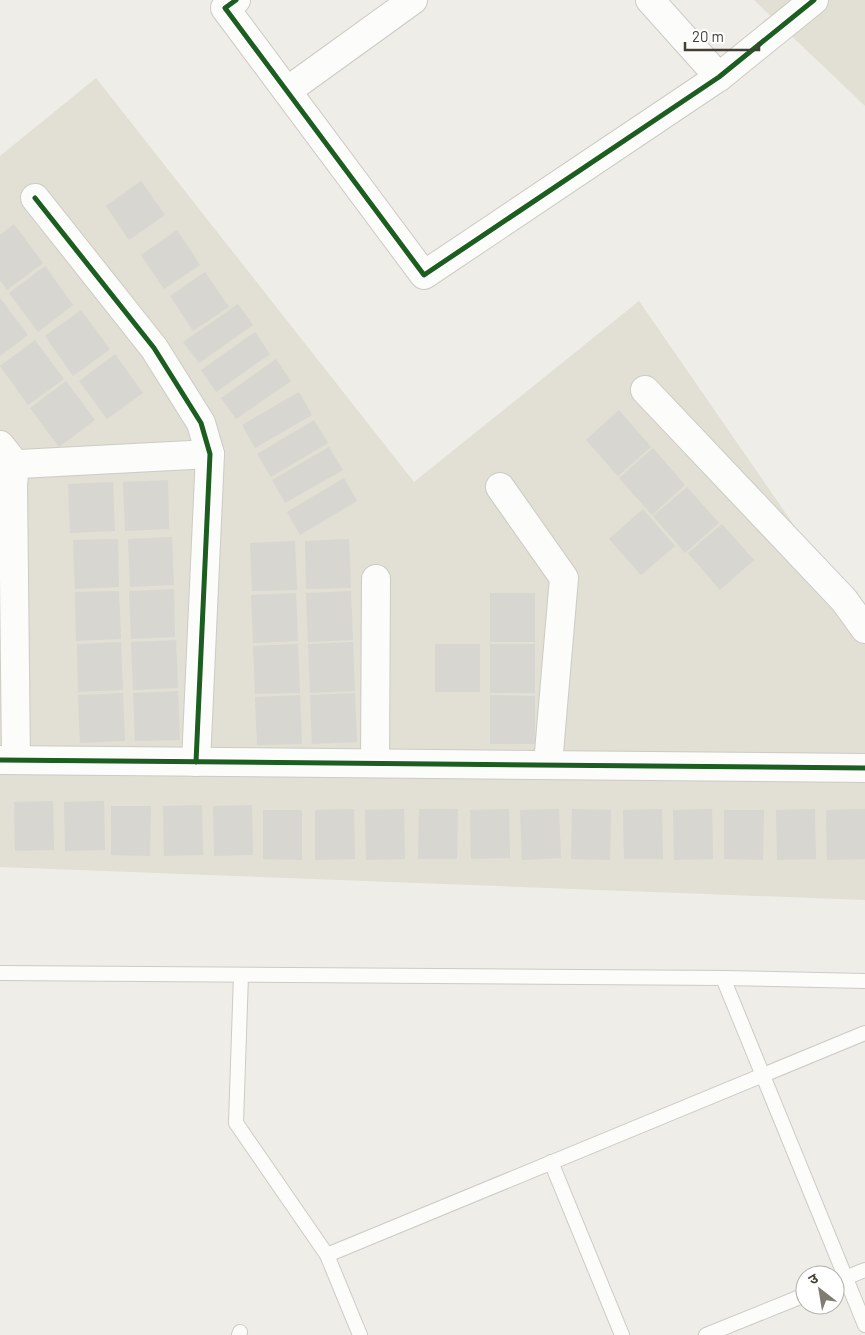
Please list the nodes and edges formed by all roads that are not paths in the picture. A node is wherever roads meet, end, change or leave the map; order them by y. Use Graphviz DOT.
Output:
graph roads {
  1 [pos="236,0"];
  2 [pos="413,0"];
  3 [pos="650,0"];
  4 [pos="814,0"];
  5 [pos="718,77"];
  6 [pos="287,91"];
  7 [pos="34,198"];
  8 [pos="645,390"];
  9 [pos="210,454"];
  10 [pos="5,458"];
  11 [pos="500,487"];
  12 [pos="376,579"];
  13 [pos="865,629"];
  14 [pos="8,760"];
  15 [pos="196,762"];
  16 [pos="375,763"];
  17 [pos="548,764"];
  18 [pos="865,768"];
  19 [pos="0,973"];
  20 [pos="241,975"];
  21 [pos="723,978"];
  22 [pos="865,981"];
  23 [pos="865,1033"];
  24 [pos="762,1075"];
  25 [pos="551,1162"];
  26 [pos="327,1255"];
  27 [pos="834,1265"];
  28 [pos="865,1270"];
  29 [pos="845,1278"];
  30 [pos="845,1289"];
  31 [pos="795,1299"];
  32 [pos="865,1325"];
  33 [pos="360,1335"];
  34 [pos="622,1335"];
  35 [pos="706,1335"];
  1 -- 6 [label="street"];
  2 -- 6 [label="street"];
  3 -- 5 [label="street"];
  4 -- 5 [label="street"];
  5 -- 6 [label="street"];
  7 -- 9 [label="street"];
  8 -- 13 [label="street"];
  9 -- 10 [label="street"];
  9 -- 15 [label="street"];
  10 -- 14 [label="street"];
  11 -- 17 [label="street"];
  12 -- 16 [label="street"];
  14 -- 15 [label="street"];
  15 -- 16 [label="street"];
  16 -- 17 [label="street"];
  17 -- 18 [label="street"];
  19 -- 20 [label="lane"];
  20 -- 21 [label="lane"];
  20 -- 26 [label="lane"];
  21 -- 22 [label="lane"];
  21 -- 24 [label="lane"];
  23 -- 24 [label="lane"];
  24 -- 25 [label="lane"];
  24 -- 27 [label="lane"];
  25 -- 26 [label="lane"];
  25 -- 34 [label="lane"];
  26 -- 33 [label="lane"];
  28 -- 29 [label="lane"];
  30 -- 32 [label="lane"];
  31 -- 35 [label="lane"];
}
